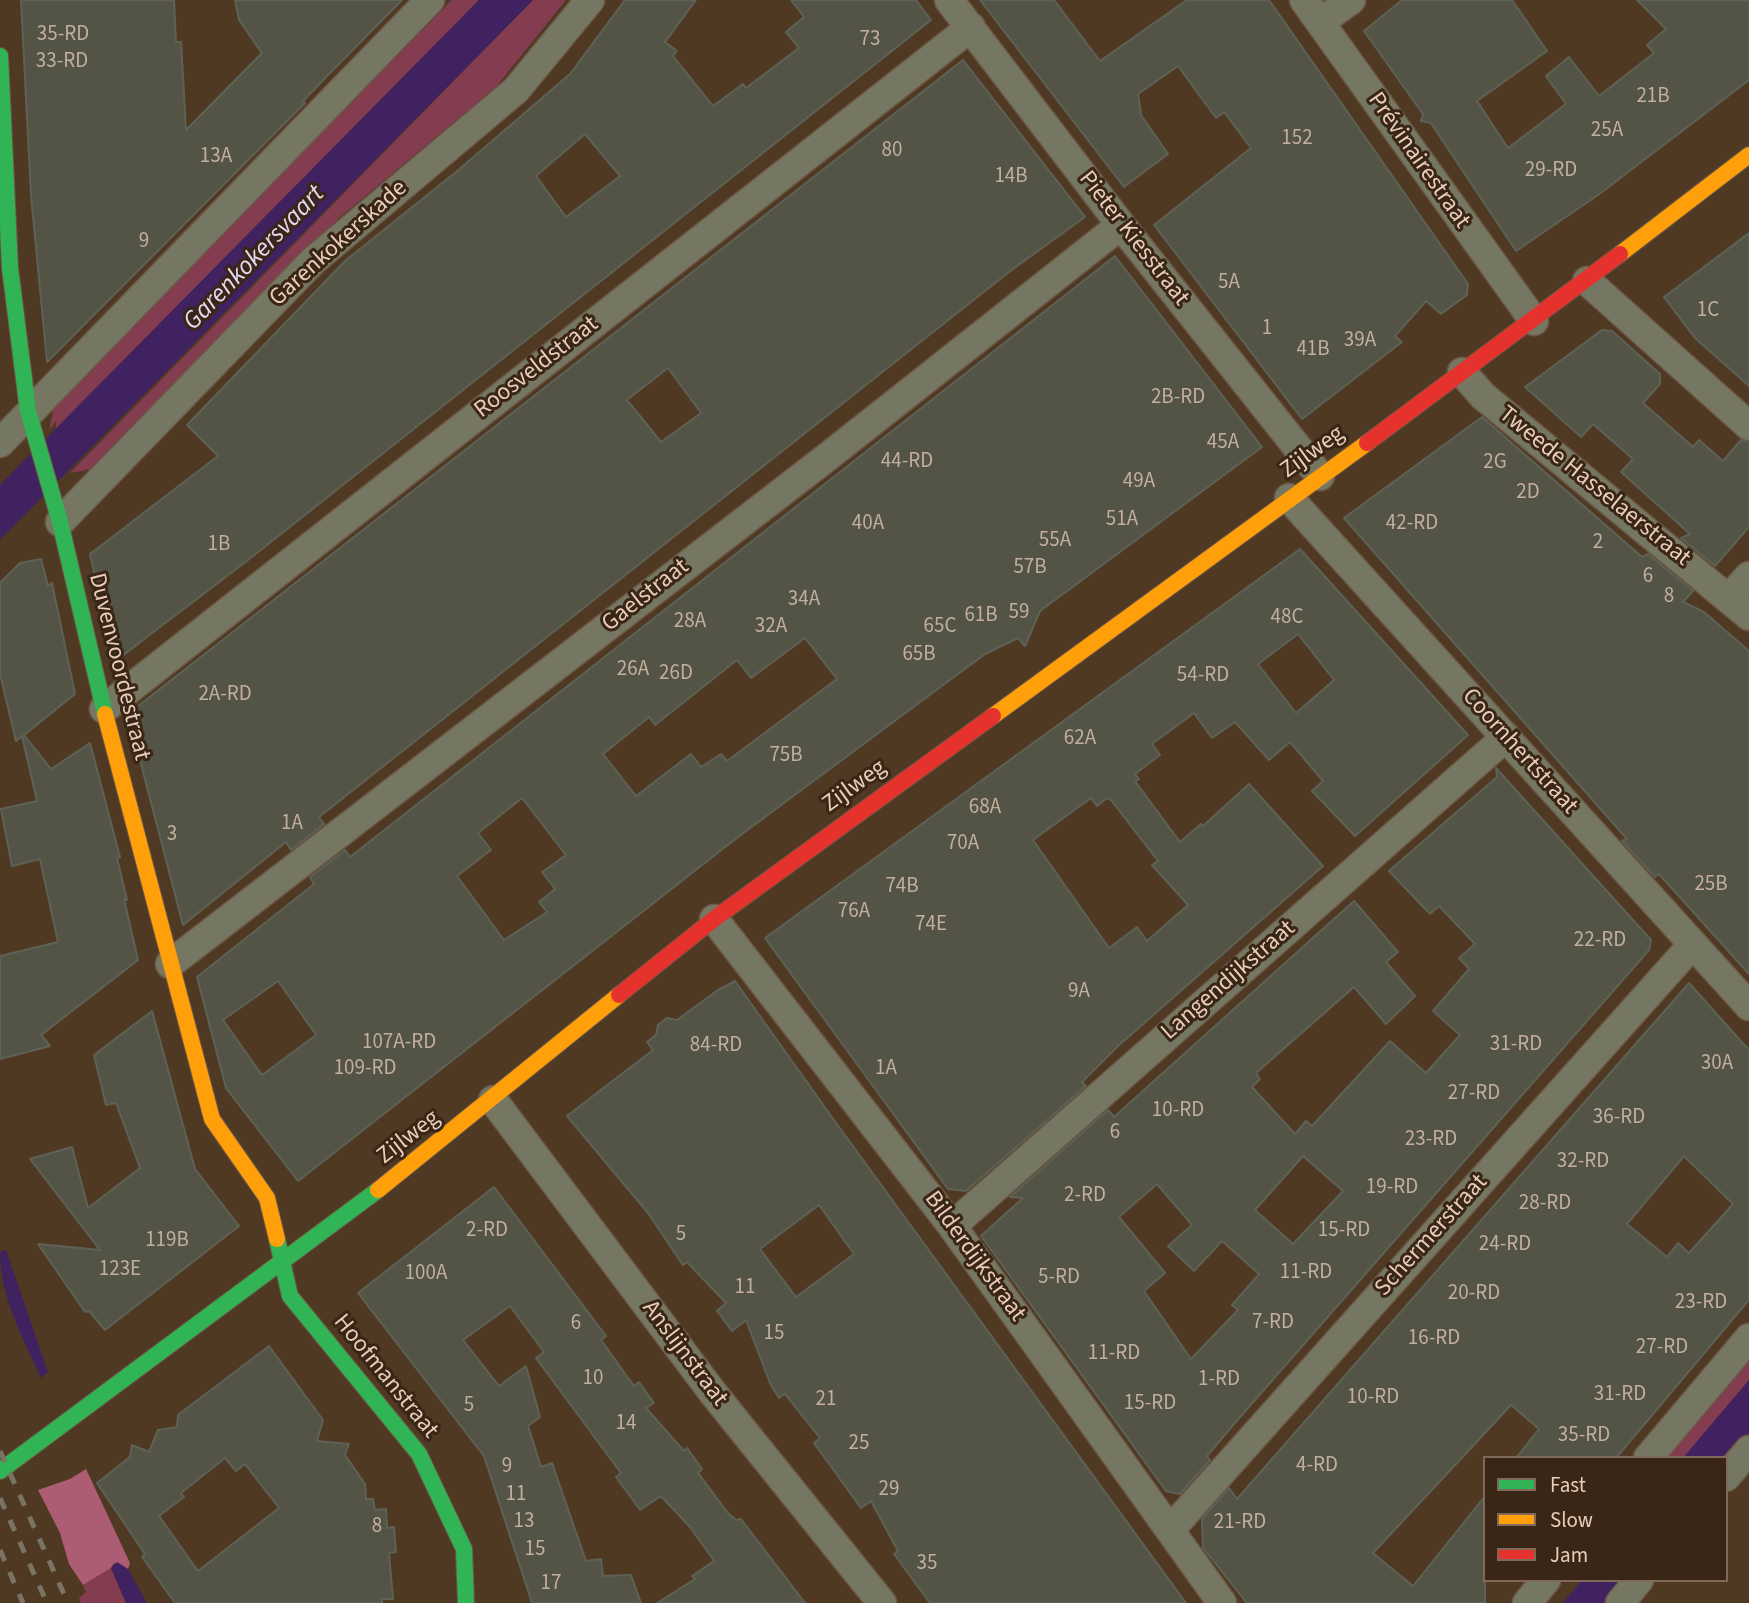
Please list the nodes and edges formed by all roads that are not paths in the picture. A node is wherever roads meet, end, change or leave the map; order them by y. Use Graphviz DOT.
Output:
graph roads {
  1 [pos="430,0"];
  2 [pos="590,0"];
  3 [pos="949,0"];
  4 [pos="1351,0"];
  5 [pos="1312,11"];
  6 [pos="971,27"];
  7 [pos="0,56"];
  8 [pos="1749,155"];
  9 [pos="1121,225"];
  10 [pos="1587,281"];
  11 [pos="1534,321"];
  12 [pos="1462,372"];
  13 [pos="28,411"];
  14 [pos="1749,426"];
  15 [pos="0,443"];
  16 [pos="1320,476"];
  17 [pos="1289,498"];
  18 [pos="60,522"];
  19 [pos="1749,576"];
  20 [pos="1739,607"];
  21 [pos="104,709"];
  22 [pos="1506,737"];
  23 [pos="714,919"];
  24 [pos="1693,944"];
  25 [pos="170,964"];
  26 [pos="1749,1006"];
  27 [pos="493,1100"];
  28 [pos="952,1226"];
  29 [pos="284,1263"];
  30 [pos="1749,1338"];
  31 [pos="1749,1450"];
  32 [pos="1650,1456"];
  33 [pos="0,1471"];
  34 [pos="1728,1475"];
  35 [pos="1171,1529"];
  36 [pos="1544,1582"];
  37 [pos="1637,1582"];
  38 [pos="466,1603"];
  39 [pos="882,1603"];
  40 [pos="1222,1603"];
  41 [pos="1527,1603"];
  42 [pos="1620,1603"];
  1 -- 13 [label="street"];
  2 -- 18 [label="street, Garenkokerskade"];
  3 -- 6 [label="street, Pieter Kiesstraat"];
  4 -- 5 [label="street"];
  5 -- 11 [label="street, Prévinairestraat"];
  6 -- 9 [label="street, Pieter Kiesstraat"];
  6 -- 21 [label="street, Roosveldstraat"];
  7 -- 13 [label="main road, Duvenvoordestraat"];
  8 -- 10 [label="main road, Zijlweg"];
  9 -- 16 [label="street, Pieter Kiesstraat"];
  9 -- 25 [label="street, Gaelstraat"];
  10 -- 11 [label="main road, Zijlweg"];
  10 -- 14 [label="street"];
  11 -- 12 [label="main road, Zijlweg"];
  12 -- 16 [label="main road, Zijlweg"];
  12 -- 20 [label="street, Tweede Hasselaerstraat"];
  13 -- 15 [label="street"];
  13 -- 18 [label="main road, Duvenvoordestraat"];
  16 -- 17 [label="main road, Zijlweg"];
  17 -- 22 [label="street, Coornhertstraat"];
  17 -- 23 [label="main road, Zijlweg"];
  18 -- 21 [label="main road, Duvenvoordestraat"];
  19 -- 20 [label="street"];
  21 -- 25 [label="main road, Duvenvoordestraat"];
  22 -- 24 [label="street, Coornhertstraat"];
  22 -- 28 [label="street, Langendijkstraat"];
  23 -- 27 [label="main road, Zijlweg"];
  23 -- 28 [label="street, Bilderdijkstraat"];
  24 -- 26 [label="street, Coornhertstraat"];
  24 -- 35 [label="street, Schermerstraat"];
  25 -- 29 [label="main road, Duvenvoordestraat"];
  27 -- 29 [label="main road, Zijlweg"];
  27 -- 39 [label="street, Anslijnstraat"];
  28 -- 35 [label="street, Bilderdijkstraat"];
  29 -- 33 [label="main road, Zijlweg"];
  29 -- 38 [label="main road, Hoofmanstraat"];
  30 -- 32 [label="street"];
  31 -- 34 [label="street"];
  35 -- 40 [label="street, Bilderdijkstraat"];
  36 -- 41 [label="street"];
  37 -- 42 [label="street"];
}
